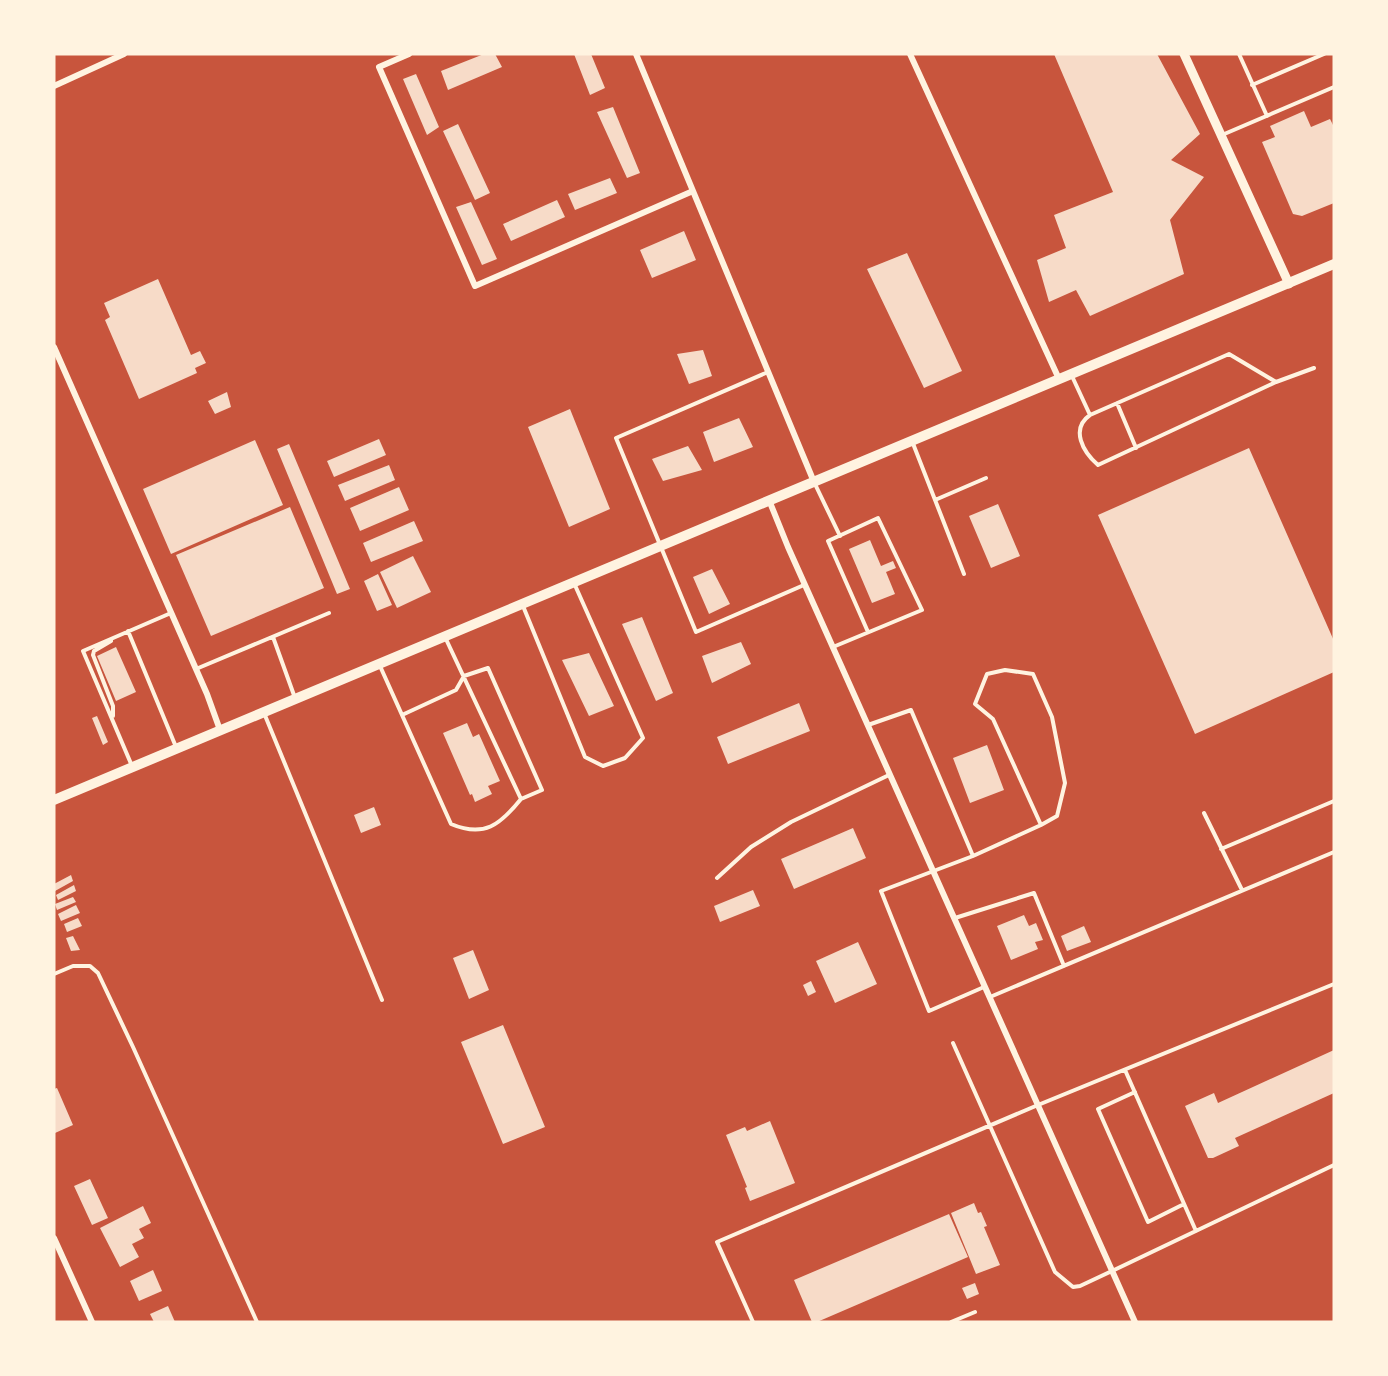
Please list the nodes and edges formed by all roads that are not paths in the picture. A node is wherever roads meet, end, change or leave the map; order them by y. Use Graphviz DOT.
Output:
graph roads {
  1 [pos="124,54"];
  2 [pos="409,54"];
  3 [pos="636,54"];
  4 [pos="910,54"];
  5 [pos="1184,54"];
  6 [pos="1239,54"];
  7 [pos="1324,54"];
  8 [pos="1252,85"];
  9 [pos="54,86"];
  10 [pos="1334,87"];
  11 [pos="1267,116"];
  12 [pos="1221,136"];
  13 [pos="693,191"];
  14 [pos="1334,264"];
  15 [pos="1289,284"];
  16 [pos="54,347"];
  17 [pos="1314,368"];
  18 [pos="768,372"];
  19 [pos="1071,374"];
  20 [pos="1059,379"];
  21 [pos="1276,382"];
  22 [pos="1117,403"];
  23 [pos="1090,414"];
  24 [pos="912,441"];
  25 [pos="1136,448"];
  26 [pos="987,478"];
  27 [pos="814,482"];
  28 [pos="769,500"];
  29 [pos="935,500"];
  30 [pos="840,536"];
  31 [pos="660,546"];
  32 [pos="964,574"];
  33 [pos="574,582"];
  34 [pos="805,584"];
  35 [pos="522,604"];
  36 [pos="171,613"];
  37 [pos="329,613"];
  38 [pos="128,631"];
  39 [pos="868,632"];
  40 [pos="445,636"];
  41 [pos="273,637"];
  42 [pos="113,638"];
  43 [pos="833,647"];
  44 [pos="378,664"];
  45 [pos="196,669"];
  46 [pos="464,676"];
  47 [pos="295,699"];
  48 [pos="264,712"];
  49 [pos="401,715"];
  50 [pos="112,720"];
  51 [pos="868,725"];
  52 [pos="220,730"];
  53 [pos="177,748"];
  54 [pos="133,767"];
  55 [pos="890,775"];
  56 [pos="521,799"];
  57 [pos="54,800"];
  58 [pos="1334,801"];
  59 [pos="1204,813"];
  60 [pos="1041,825"];
  61 [pos="1221,849"];
  62 [pos="1334,852"];
  63 [pos="973,856"];
  64 [pos="933,871"];
  65 [pos="717,878"];
  66 [pos="1242,891"];
  67 [pos="955,918"];
  68 [pos="1064,966"];
  69 [pos="54,974"];
  70 [pos="1334,984"];
  71 [pos="985,987"];
  72 [pos="990,997"];
  73 [pos="382,1000"];
  74 [pos="953,1042"];
  75 [pos="1125,1070"];
  76 [pos="1135,1092"];
  77 [pos="1038,1105"];
  78 [pos="991,1125"];
  79 [pos="1334,1165"];
  80 [pos="1184,1204"];
  81 [pos="1196,1231"];
  82 [pos="54,1238"];
  83 [pos="1112,1271"];
  84 [pos="975,1312"];
  85 [pos="92,1322"];
  86 [pos="257,1322"];
  87 [pos="753,1322"];
  88 [pos="951,1322"];
  89 [pos="1135,1322"];
  1 -- 9 [label="street"];
  2 -- 13 [label="street"];
  3 -- 13 [label="street"];
  4 -- 20 [label="street"];
  5 -- 12 [label="street"];
  6 -- 8 [label="lane"];
  7 -- 8 [label="lane"];
  8 -- 11 [label="lane"];
  10 -- 11 [label="lane"];
  11 -- 12 [label="lane"];
  12 -- 15 [label="street"];
  13 -- 18 [label="street"];
  14 -- 15 [label="main road"];
  15 -- 19 [label="main road"];
  16 -- 36 [label="street"];
  17 -- 21 [label="lane"];
  18 -- 27 [label="street"];
  18 -- 31 [label="lane"];
  19 -- 20 [label="main road"];
  19 -- 23 [label="lane"];
  20 -- 24 [label="main road"];
  21 -- 22 [label="lane"];
  21 -- 25 [label="lane"];
  22 -- 23 [label="lane"];
  22 -- 25 [label="lane"];
  23 -- 25 [label="lane"];
  24 -- 27 [label="main road"];
  24 -- 29 [label="lane"];
  26 -- 29 [label="lane"];
  27 -- 28 [label="main road"];
  27 -- 30 [label="lane"];
  28 -- 31 [label="main road"];
  28 -- 34 [label="street"];
  29 -- 32 [label="lane"];
  30 -- 39 [label="lane"];
  30 -- 39 [label="lane"];
  31 -- 33 [label="main road"];
  31 -- 34 [label="lane"];
  33 -- 35 [label="main road"];
  33 -- 35 [label="lane"];
  34 -- 43 [label="street"];
  35 -- 40 [label="main road"];
  36 -- 38 [label="lane"];
  36 -- 45 [label="street"];
  37 -- 41 [label="lane"];
  38 -- 42 [label="lane"];
  38 -- 53 [label="lane"];
  39 -- 43 [label="lane"];
  40 -- 44 [label="main road"];
  40 -- 46 [label="lane"];
  41 -- 45 [label="lane"];
  41 -- 47 [label="lane"];
  42 -- 50 [label="lane"];
  42 -- 50 [label="lane"];
  43 -- 51 [label="street"];
  44 -- 47 [label="main road"];
  44 -- 49 [label="lane"];
  45 -- 52 [label="street"];
  46 -- 49 [label="lane"];
  46 -- 56 [label="lane"];
  46 -- 56 [label="lane"];
  47 -- 48 [label="main road"];
  48 -- 52 [label="main road"];
  48 -- 73 [label="lane"];
  49 -- 56 [label="lane"];
  50 -- 54 [label="lane"];
  51 -- 55 [label="street"];
  51 -- 63 [label="lane"];
  52 -- 53 [label="main road"];
  53 -- 54 [label="main road"];
  54 -- 57 [label="main road"];
  55 -- 64 [label="street"];
  55 -- 65 [label="lane"];
  58 -- 61 [label="lane"];
  59 -- 61 [label="lane"];
  60 -- 60 [label="lane"];
  60 -- 63 [label="lane"];
  61 -- 66 [label="lane"];
  62 -- 66 [label="lane"];
  63 -- 64 [label="lane"];
  64 -- 67 [label="street"];
  64 -- 71 [label="lane"];
  66 -- 68 [label="lane"];
  67 -- 68 [label="lane"];
  67 -- 71 [label="street"];
  68 -- 72 [label="lane"];
  69 -- 86 [label="lane"];
  70 -- 75 [label="lane"];
  71 -- 72 [label="street"];
  72 -- 77 [label="street"];
  74 -- 78 [label="lane"];
  75 -- 76 [label="lane"];
  75 -- 77 [label="lane"];
  76 -- 80 [label="lane"];
  76 -- 80 [label="lane"];
  77 -- 78 [label="lane"];
  77 -- 83 [label="street"];
  78 -- 83 [label="lane"];
  78 -- 87 [label="lane"];
  79 -- 81 [label="lane"];
  80 -- 81 [label="lane"];
  81 -- 83 [label="lane"];
  82 -- 85 [label="street"];
  83 -- 89 [label="street"];
  84 -- 88 [label="lane"];
}
